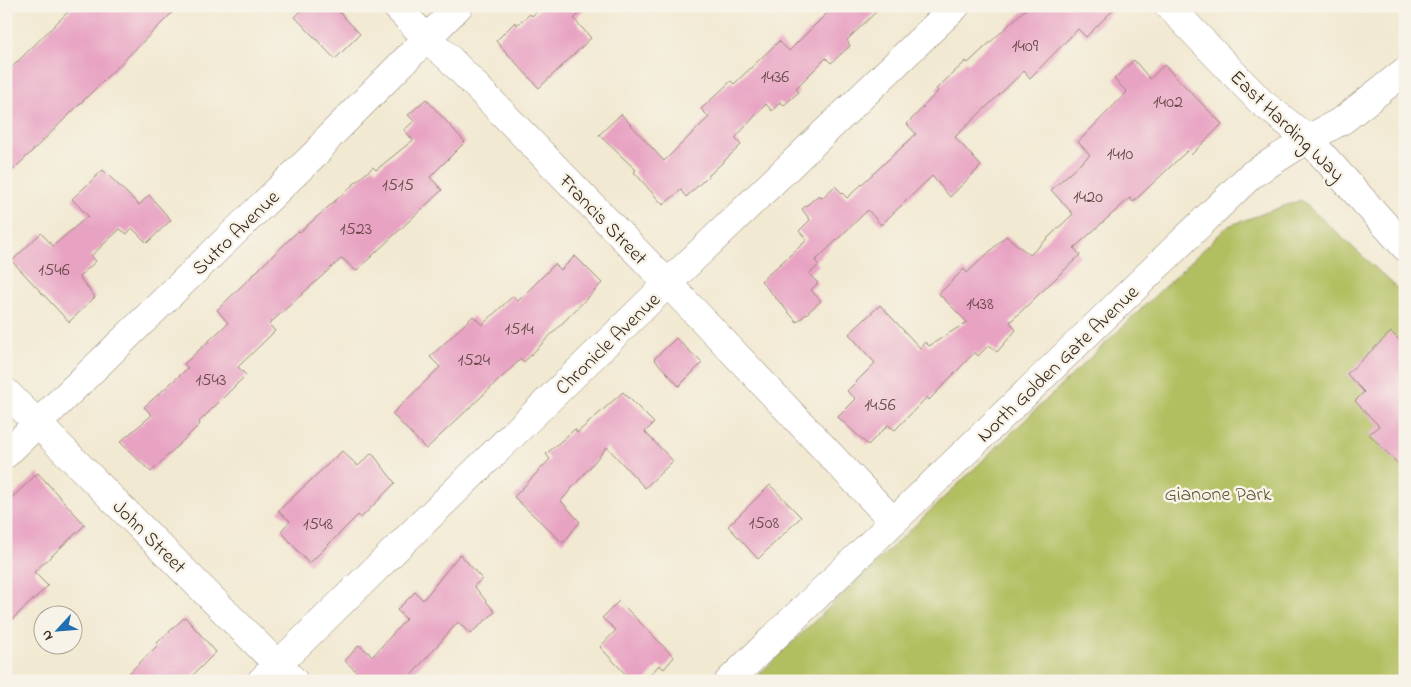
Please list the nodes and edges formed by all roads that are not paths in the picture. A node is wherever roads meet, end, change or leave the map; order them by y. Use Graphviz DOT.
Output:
graph roads {
  1 [pos="396,6"];
  2 [pos="458,6"];
  3 [pos="956,6"];
  4 [pos="1169,6"];
  5 [pos="427,39"];
  6 [pos="1405,71"];
  7 [pos="1308,139"];
  8 [pos="1405,247"];
  9 [pos="667,284"];
  10 [pos="6,392"];
  11 [pos="38,425"];
  12 [pos="6,454"];
  13 [pos="893,521"];
  14 [pos="277,675"];
  15 [pos="729,681"];
  1 -- 5 [label="street, Francis Street"];
  2 -- 5 [label="street, Sutro Avenue"];
  3 -- 9 [label="street, Chronicle Avenue"];
  4 -- 7 [label="street, East Harding Way"];
  5 -- 9 [label="street, Francis Street"];
  5 -- 11 [label="street, Sutro Avenue"];
  6 -- 7 [label="street, North Golden Gate Avenue"];
  7 -- 8 [label="street, East Harding Way"];
  7 -- 13 [label="street, North Golden Gate Avenue"];
  9 -- 13 [label="street, Francis Street"];
  9 -- 14 [label="street, Chronicle Avenue"];
  10 -- 11 [label="street, John Street"];
  11 -- 12 [label="street, Sutro Avenue"];
  11 -- 14 [label="street, John Street"];
  13 -- 15 [label="street, North Golden Gate Avenue"];
}
